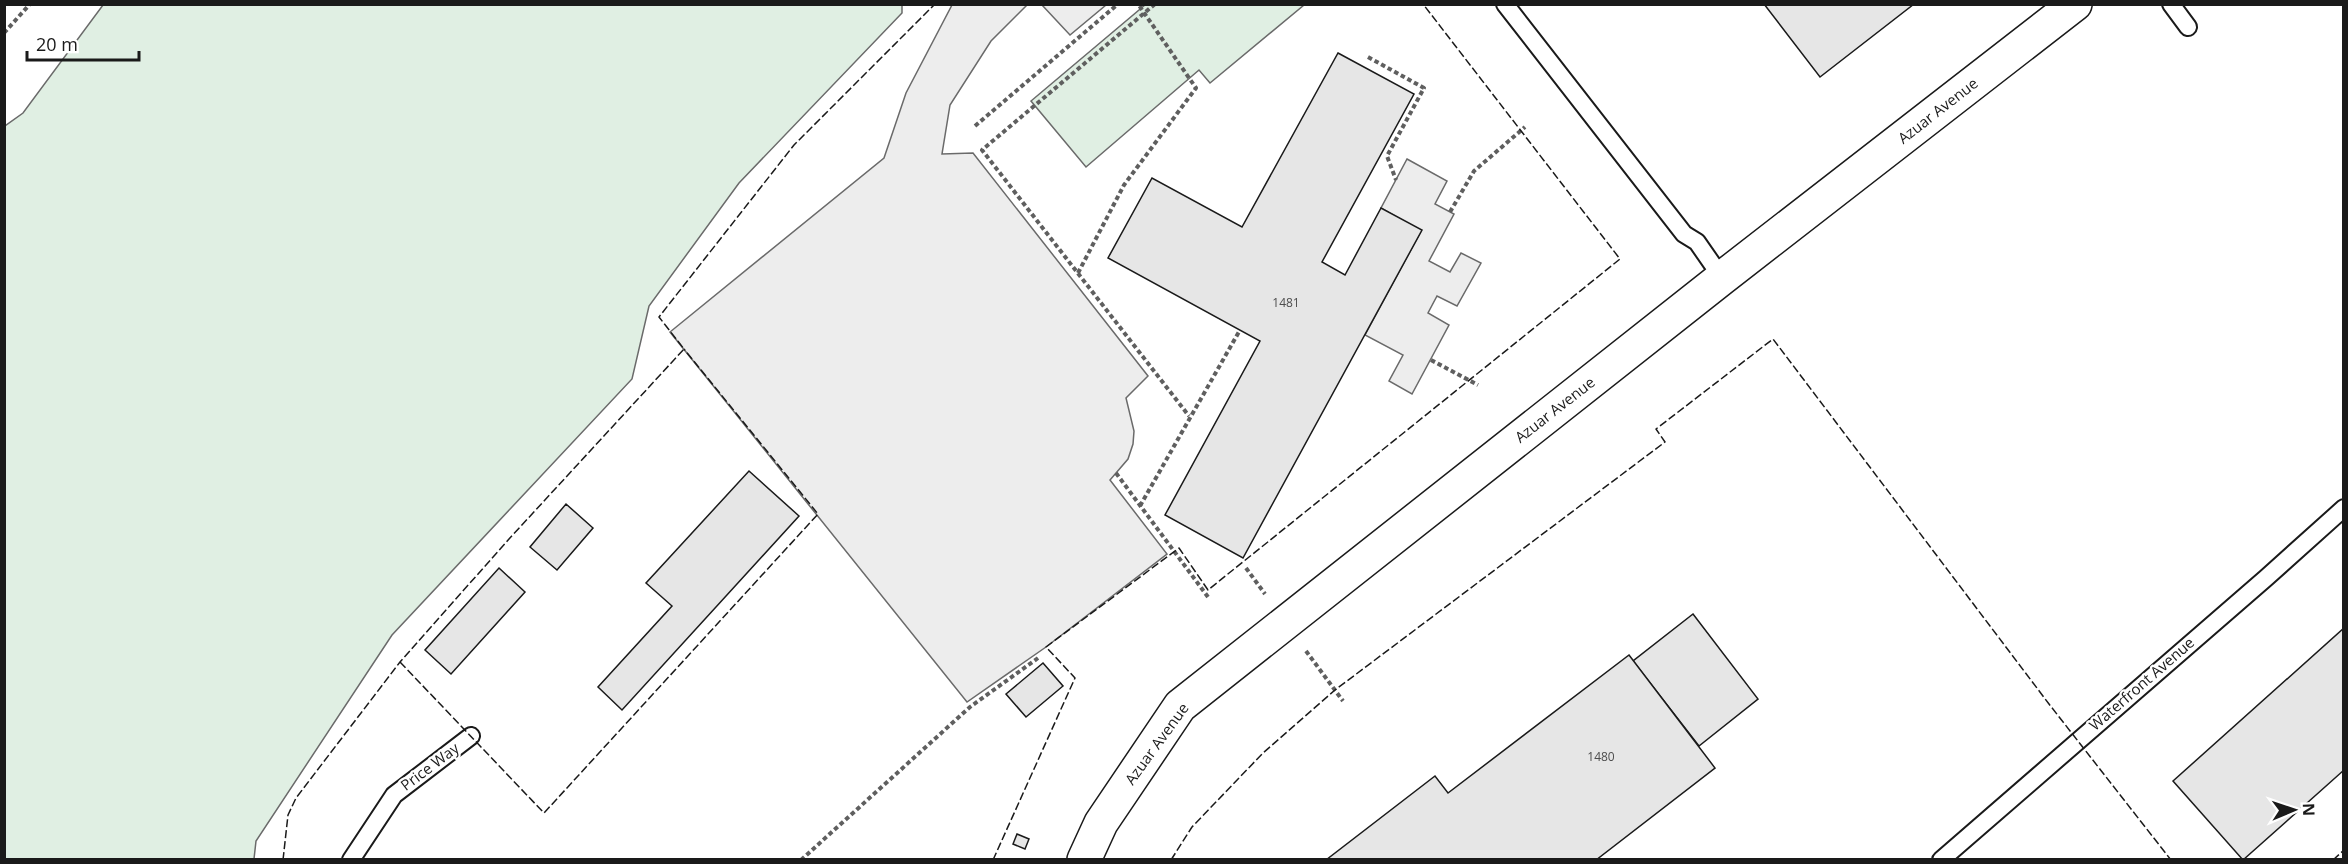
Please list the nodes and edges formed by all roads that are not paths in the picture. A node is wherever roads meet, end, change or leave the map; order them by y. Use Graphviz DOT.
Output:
graph roads {
  1 [pos="1504,4"];
  2 [pos="2075,4"];
  3 [pos="2170,4"];
  4 [pos="2188,27"];
  5 [pos="1722,278"];
  6 [pos="2343,508"];
  7 [pos="471,736"];
  8 [pos="351,860"];
  9 [pos="1084,860"];
  10 [pos="1941,860"];
  1 -- 5 [label="lane"];
  2 -- 5 [label="street, Azuar Avenue"];
  3 -- 4 [label="lane"];
  5 -- 9 [label="street, Azuar Avenue"];
  6 -- 10 [label="lane, Waterfront Avenue"];
  7 -- 8 [label="lane, Price Way"];
}
